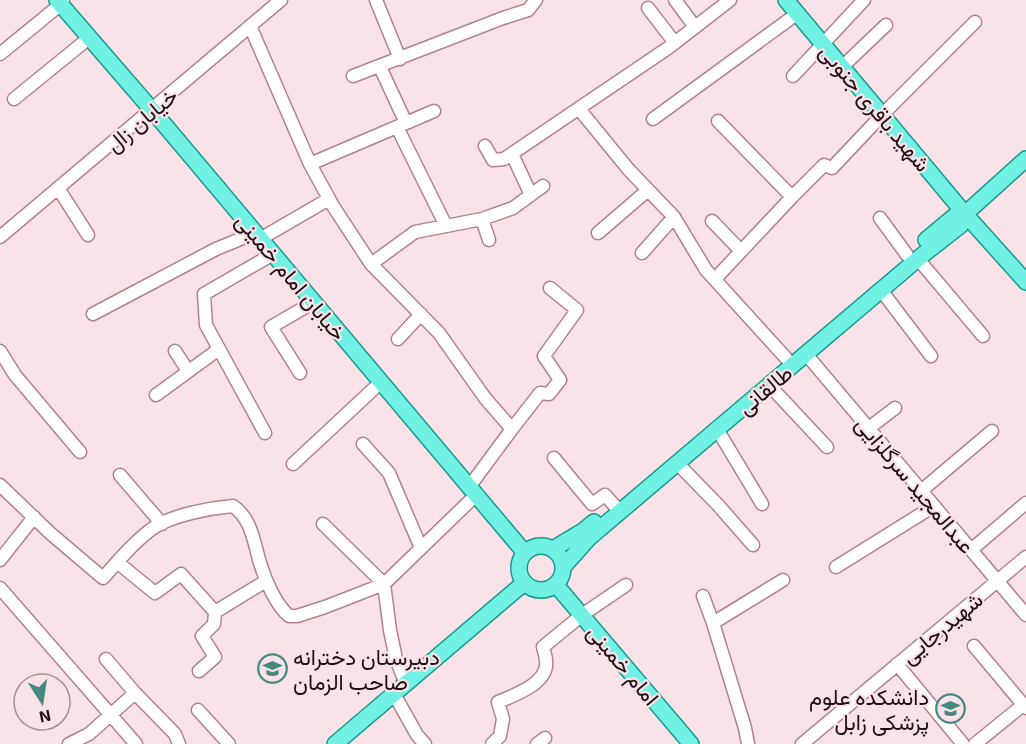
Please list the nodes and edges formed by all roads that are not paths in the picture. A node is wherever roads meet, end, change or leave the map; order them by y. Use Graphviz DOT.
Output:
graph roads {
  1 [pos="281,0"];
  2 [pos="536,0"];
  3 [pos="675,0"];
  4 [pos="729,0"];
  5 [pos="786,0"];
  6 [pos="864,0"];
  7 [pos="378,1"];
  8 [pos="63,2"];
  9 [pos="648,8"];
  10 [pos="798,14"];
  11 [pos="975,22"];
  12 [pos="886,25"];
  13 [pos="250,26"];
  14 [pos="695,27"];
  15 [pos="89,38"];
  16 [pos="675,43"];
  17 [pos="823,44"];
  18 [pos="0,54"];
  19 [pos="400,59"];
  20 [pos="380,67"];
  21 [pos="842,67"];
  22 [pos="353,76"];
  23 [pos="793,76"];
  24 [pos="14,99"];
  25 [pos="579,109"];
  26 [pos="152,110"];
  27 [pos="434,111"];
  28 [pos="883,114"];
  29 [pos="653,119"];
  30 [pos="718,121"];
  31 [pos="402,125"];
  32 [pos="485,146"];
  33 [pos="512,154"];
  34 [pos="1026,159"];
  35 [pos="310,164"];
  36 [pos="543,186"];
  37 [pos="58,188"];
  38 [pos="648,190"];
  39 [pos="531,195"];
  40 [pos="792,197"];
  41 [pos="329,199"];
  42 [pos="965,214"];
  43 [pos="674,217"];
  44 [pos="880,218"];
  45 [pos="482,219"];
  46 [pos="712,221"];
  47 [pos="446,226"];
  48 [pos="598,233"];
  49 [pos="88,235"];
  50 [pos="258,236"];
  51 [pos="0,237"];
  52 [pos="489,240"];
  53 [pos="741,251"];
  54 [pos="642,253"];
  55 [pos="273,254"];
  56 [pos="913,257"];
  57 [pos="371,264"];
  58 [pos="1024,276"];
  59 [pos="715,279"];
  60 [pos="550,288"];
  61 [pos="881,290"];
  62 [pos="314,302"];
  63 [pos="93,314"];
  64 [pos="421,314"];
  65 [pos="983,336"];
  66 [pos="398,339"];
  67 [pos="219,349"];
  68 [pos="0,351"];
  69 [pos="175,351"];
  70 [pos="806,354"];
  71 [pos="931,356"];
  72 [pos="786,358"];
  73 [pos="188,371"];
  74 [pos="300,373"];
  75 [pos="381,382"];
  76 [pos="769,385"];
  77 [pos="156,395"];
  78 [pos="895,408"];
  79 [pos="869,428"];
  80 [pos="512,429"];
  81 [pos="717,429"];
  82 [pos="992,431"];
  83 [pos="265,433"];
  84 [pos="363,444"];
  85 [pos="827,447"];
  86 [pos="80,452"];
  87 [pos="554,458"];
  88 [pos="677,463"];
  89 [pos="293,464"];
  90 [pos="120,475"];
  91 [pos="0,485"];
  92 [pos="472,491"];
  93 [pos="921,491"];
  94 [pos="1026,503"];
  95 [pos="762,504"];
  96 [pos="615,506"];
  97 [pos="934,506"];
  98 [pos="34,516"];
  99 [pos="162,524"];
  100 [pos="323,524"];
  101 [pos="753,545"];
  102 [pos="421,548"];
  103 [pos="553,549"];
  104 [pos="971,550"];
  105 [pos="525,553"];
  106 [pos="1026,557"];
  107 [pos="0,560"];
  108 [pos="117,562"];
  109 [pos="564,566"];
  110 [pos="836,567"];
  111 [pos="783,580"];
  112 [pos="266,581"];
  113 [pos="997,581"];
  114 [pos="524,583"];
  115 [pos="384,584"];
  116 [pos="556,585"];
  117 [pos="626,585"];
  118 [pos="0,588"];
  119 [pos="703,596"];
  120 [pos="215,612"];
  121 [pos="582,615"];
  122 [pos="1026,615"];
  123 [pos="713,623"];
  124 [pos="974,646"];
  125 [pos="106,659"];
  126 [pos="897,664"];
  127 [pos="199,671"];
  128 [pos="400,689"];
  129 [pos="135,693"];
  130 [pos="1025,707"];
  131 [pos="198,710"];
  132 [pos="111,715"];
  133 [pos="71,744"];
  134 [pos="136,744"];
  135 [pos="179,744"];
  136 [pos="229,744"];
  137 [pos="336,744"];
  138 [pos="425,744"];
  139 [pos="493,744"];
  140 [pos="691,744"];
  141 [pos="748,744"];
  142 [pos="802,744"];
  143 [pos="963,744"];
  144 [pos="975,744"];
  1 -- 13 [label="street, خیابان زال"];
  2 -- 19 [label="street"];
  3 -- 14 [label="street"];
  4 -- 14 [label="street"];
  5 -- 10 [label="main road, شهید باقری جنوبی"];
  6 -- 17 [label="street"];
  7 -- 19 [label="street"];
  8 -- 15 [label="main road, خیابان امام خمینی"];
  8 -- 18 [label="street"];
  9 -- 16 [label="street"];
  10 -- 17 [label="main road, شهید باقری جنوبی"];
  10 -- 29 [label="street"];
  11 -- 28 [label="street"];
  12 -- 21 [label="street"];
  13 -- 26 [label="street, خیابان زال"];
  13 -- 35 [label="street"];
  14 -- 16 [label="street"];
  15 -- 24 [label="street"];
  15 -- 26 [label="main road, خیابان امام خمینی"];
  16 -- 25 [label="street"];
  17 -- 21 [label="main road, شهید باقری جنوبی"];
  17 -- 23 [label="street"];
  19 -- 20 [label="street"];
  20 -- 22 [label="street"];
  20 -- 31 [label="street"];
  21 -- 28 [label="main road, شهید باقری جنوبی"];
  25 -- 33 [label="street"];
  25 -- 38 [label="street"];
  26 -- 37 [label="street, خیابان زال"];
  26 -- 50 [label="main road, خیابان امام خمینی"];
  27 -- 31 [label="street"];
  28 -- 40 [label="street"];
  28 -- 42 [label="main road, شهید باقری جنوبی"];
  30 -- 40 [label="street"];
  31 -- 35 [label="street"];
  31 -- 47 [label="street"];
  32 -- 33 [label="street"];
  33 -- 39 [label="street"];
  34 -- 42 [label="main road, طالقانی"];
  35 -- 41 [label="street"];
  36 -- 39 [label="street"];
  37 -- 49 [label="street"];
  37 -- 51 [label="street, خیابان زال"];
  38 -- 43 [label="street"];
  38 -- 48 [label="street"];
  39 -- 45 [label="street"];
  40 -- 53 [label="street"];
  41 -- 50 [label="street"];
  41 -- 57 [label="street"];
  42 -- 56 [label="main road, طالقانی"];
  42 -- 58 [label="main road, شهید باقری جنوبی"];
  43 -- 54 [label="street"];
  43 -- 59 [label="street"];
  44 -- 56 [label="street"];
  45 -- 47 [label="street"];
  45 -- 52 [label="street"];
  46 -- 53 [label="street"];
  47 -- 57 [label="street"];
  50 -- 55 [label="main road, خیابان امام خمینی"];
  50 -- 63 [label="street"];
  53 -- 59 [label="street"];
  55 -- 62 [label="main road, خیابان امام خمینی"];
  55 -- 67 [label="street"];
  56 -- 61 [label="main road, طالقانی"];
  56 -- 65 [label="street"];
  56 -- 72 [label="main road, طالقانی"];
  57 -- 64 [label="street"];
  59 -- 72 [label="street"];
  60 -- 80 [label="street"];
  61 -- 70 [label="main road, طالقانی"];
  61 -- 71 [label="street"];
  62 -- 74 [label="street"];
  62 -- 75 [label="main road, خیابان امام خمینی"];
  64 -- 66 [label="street"];
  64 -- 80 [label="street"];
  67 -- 73 [label="street"];
  67 -- 83 [label="street"];
  68 -- 86 [label="street"];
  69 -- 73 [label="street"];
  70 -- 76 [label="main road, طالقانی"];
  70 -- 79 [label="street, عبدالمجید سرگلزایی"];
  72 -- 96 [label="main road, طالقانی"];
  73 -- 77 [label="street"];
  75 -- 89 [label="street"];
  75 -- 92 [label="main road, خیابان امام خمینی"];
  76 -- 81 [label="main road, طالقانی"];
  76 -- 85 [label="street"];
  78 -- 79 [label="street"];
  79 -- 93 [label="street, عبدالمجید سرگلزایی"];
  80 -- 92 [label="street"];
  81 -- 88 [label="main road, طالقانی"];
  81 -- 95 [label="street"];
  82 -- 93 [label="street"];
  84 -- 102 [label="street"];
  87 -- 96 [label="street"];
  88 -- 101 [label="street"];
  88 -- 109 [label="main road, طالقانی"];
  90 -- 99 [label="street"];
  91 -- 98 [label="street"];
  92 -- 102 [label="street"];
  92 -- 105 [label="main road, خیابان امام خمینی"];
  93 -- 97 [label="street, عبدالمجید سرگلزایی"];
  94 -- 104 [label="street"];
  96 -- 103 [label="main road, طالقانی"];
  97 -- 104 [label="street, عبدالمجید سرگلزایی"];
  97 -- 110 [label="street"];
  98 -- 107 [label="street"];
  98 -- 108 [label="street"];
  99 -- 108 [label="street"];
  99 -- 112 [label="street"];
  100 -- 115 [label="street"];
  102 -- 115 [label="street"];
  103 -- 105 [label="main road"];
  103 -- 109 [label="main road"];
  104 -- 113 [label="street, عبدالمجید سرگلزایی"];
  105 -- 114 [label="main road"];
  106 -- 113 [label="street, شهیدرجایی"];
  108 -- 120 [label="street"];
  109 -- 116 [label="main road"];
  111 -- 123 [label="street"];
  112 -- 115 [label="street"];
  112 -- 120 [label="street"];
  113 -- 122 [label="street, عبدالمجید سرگلزایی"];
  113 -- 126 [label="street, شهیدرجایی"];
  114 -- 116 [label="main road"];
  114 -- 128 [label="main road"];
  115 -- 128 [label="street"];
  116 -- 121 [label="main road, امام خمینی"];
  117 -- 121 [label="street"];
  118 -- 132 [label="street"];
  119 -- 123 [label="street"];
  120 -- 127 [label="street"];
  121 -- 139 [label="street"];
  121 -- 140 [label="main road, امام خمینی"];
  123 -- 141 [label="street"];
  124 -- 130 [label="street"];
  125 -- 129 [label="street"];
  126 -- 142 [label="street, شهیدرجایی"];
  126 -- 143 [label="street"];
  128 -- 137 [label="main road"];
  128 -- 138 [label="street"];
  129 -- 132 [label="street"];
  129 -- 135 [label="street"];
  130 -- 144 [label="street"];
  131 -- 136 [label="street"];
  132 -- 133 [label="street"];
  132 -- 134 [label="street"];
}
